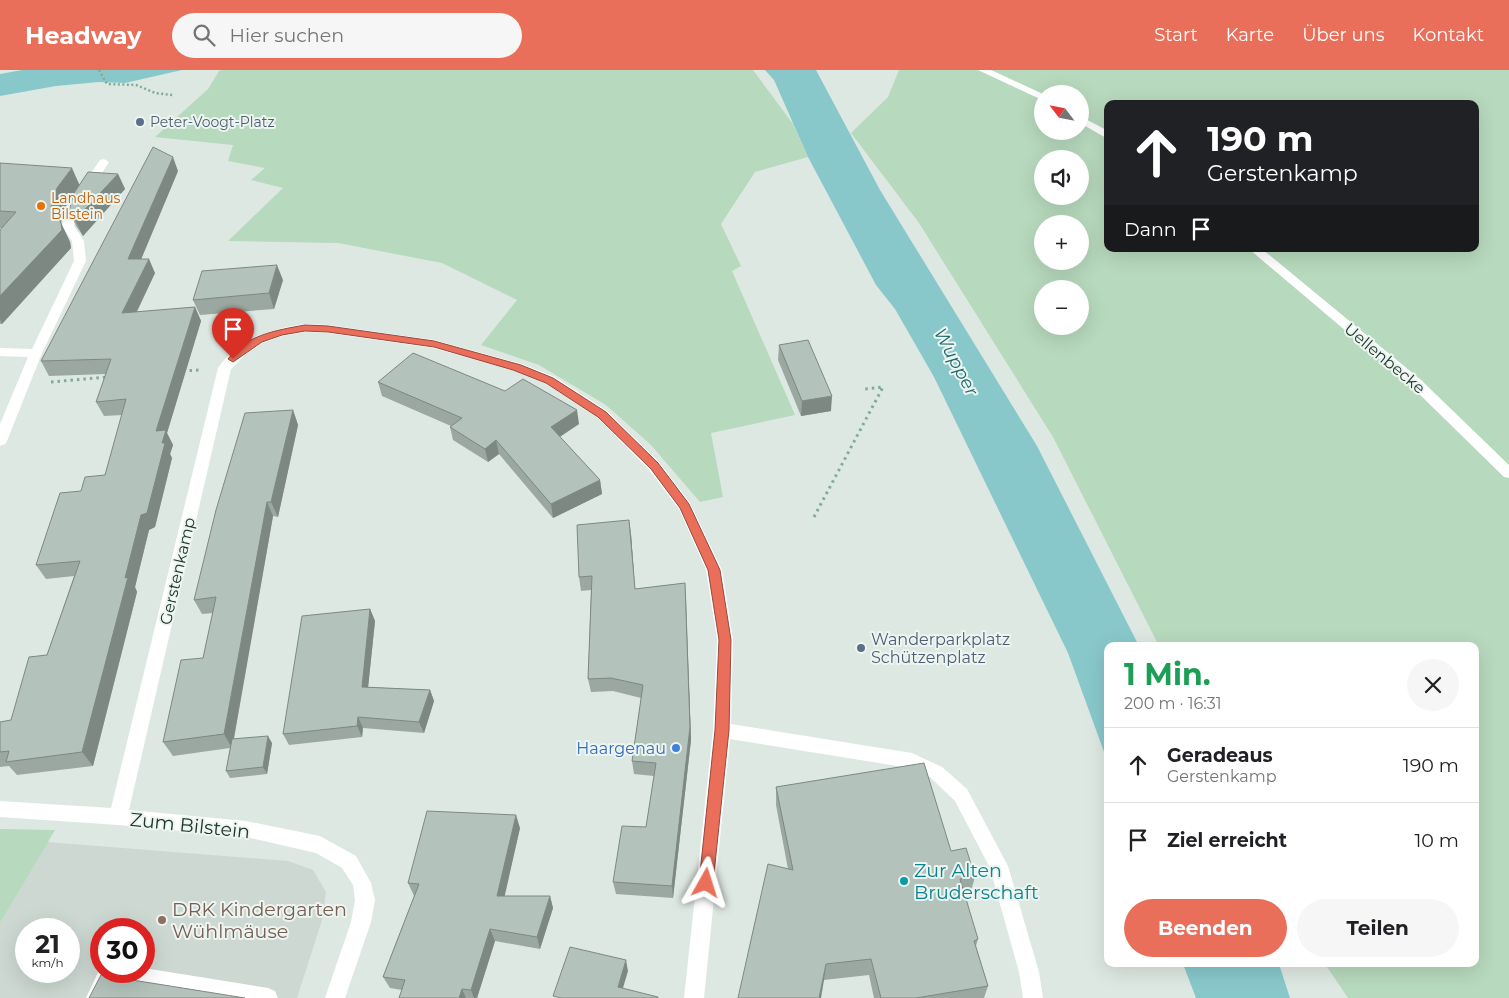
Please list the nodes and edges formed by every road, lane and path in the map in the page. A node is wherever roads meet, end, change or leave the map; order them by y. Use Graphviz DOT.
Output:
graph roads {
  1 [pos="99,70"];
  2 [pos="984,70"];
  3 [pos="1034,93"];
  4 [pos="173,95"];
  5 [pos="1089,124"];
  6 [pos="1104,134"];
  7 [pos="104,162"];
  8 [pos="1259,252"];
  9 [pos="0,352"];
  10 [pos="36,353"];
  11 [pos="225,368"];
  12 [pos="177,372"];
  13 [pos="110,377"];
  14 [pos="23,384"];
  15 [pos="865,389"];
  16 [pos="0,441"];
  17 [pos="1509,473"];
  18 [pos="814,518"];
  19 [pos="722,730"];
  20 [pos="0,809"];
  21 [pos="118,817"];
  22 [pos="96,998"];
  23 [pos="268,998"];
  24 [pos="335,998"];
  25 [pos="694,998"];
  26 [pos="1032,998"];
  1 -- 4 [label="path"];
  2 -- 3 [label="street"];
  5 -- 6 [label="street"];
  7 -- 10 [label="street"];
  8 -- 17 [label="street, Uellenbecke"];
  9 -- 10 [label="street"];
  10 -- 14 [label="street"];
  11 -- 12 [label="path"];
  11 -- 19 [label="street, Gerstenkamp"];
  11 -- 21 [label="street, Gerstenkamp"];
  13 -- 14 [label="path"];
  14 -- 16 [label="street"];
  15 -- 18 [label="path"];
  19 -- 25 [label="street, Gerstenkamp"];
  19 -- 26 [label="street"];
  20 -- 21 [label="street, Zum Bilstein"];
  21 -- 24 [label="street, Zum Bilstein"];
  22 -- 23 [label="street"];
}
